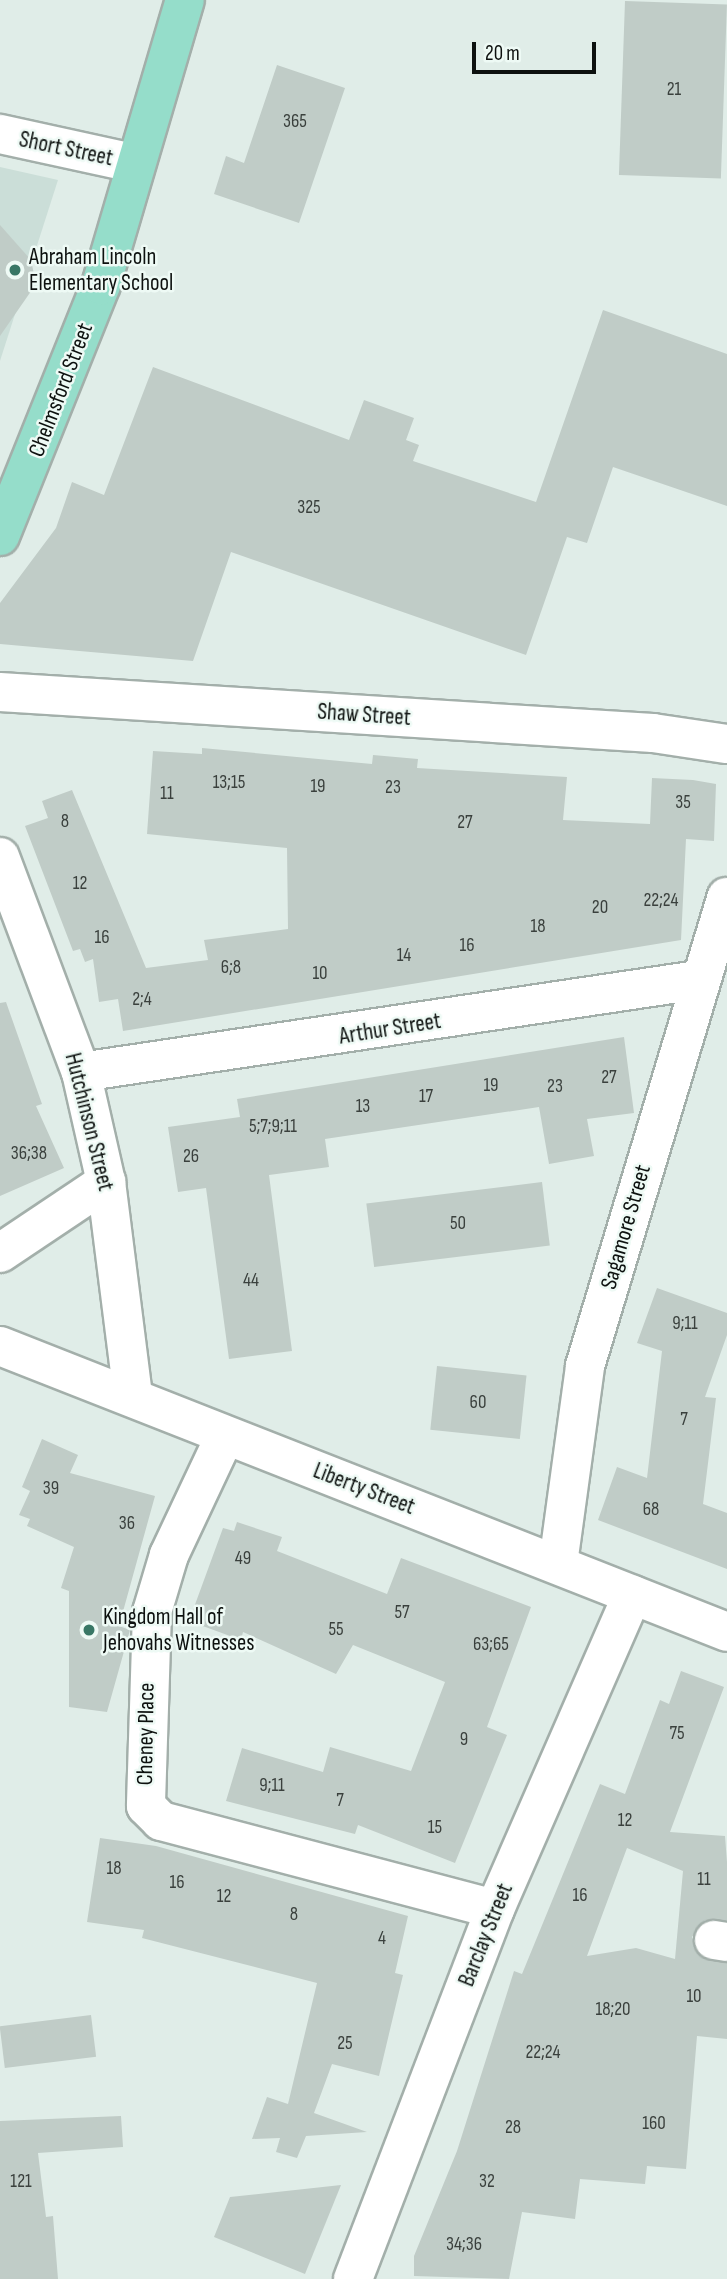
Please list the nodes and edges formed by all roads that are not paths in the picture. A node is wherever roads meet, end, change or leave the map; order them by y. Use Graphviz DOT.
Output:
graph roads {
  1 [pos="185,0"];
  2 [pos="0,134"];
  3 [pos="133,163"];
  4 [pos="0,536"];
  5 [pos="0,692"];
  6 [pos="727,744"];
  7 [pos="0,857"];
  8 [pos="727,897"];
  9 [pos="698,980"];
  10 [pos="81,1072"];
  11 [pos="106,1182"];
  12 [pos="0,1253"];
  13 [pos="0,1346"];
  14 [pos="133,1397"];
  15 [pos="225,1436"];
  16 [pos="558,1564"];
  17 [pos="632,1595"];
  18 [pos="727,1632"];
  19 [pos="495,1909"];
  20 [pos="353,2279"];
  1 -- 3 [label="main road, Chelmsford Street"];
  2 -- 3 [label="street, Short Street"];
  3 -- 4 [label="main road, Chelmsford Street"];
  5 -- 6 [label="street, Shaw Street"];
  7 -- 10 [label="street, Hutchinson Street"];
  8 -- 9 [label="street, Sagamore Street"];
  9 -- 10 [label="street, Arthur Street"];
  9 -- 16 [label="street, Sagamore Street"];
  10 -- 11 [label="street, Hutchinson Street"];
  11 -- 12 [label="street"];
  11 -- 14 [label="street, Hutchinson Street"];
  13 -- 14 [label="street, Liberty Street"];
  14 -- 15 [label="street, Liberty Street"];
  15 -- 16 [label="street, Liberty Street"];
  15 -- 19 [label="street, Cheney Place"];
  16 -- 17 [label="street, Liberty Street"];
  17 -- 18 [label="street, Liberty Street"];
  17 -- 19 [label="street, Barclay Street"];
  19 -- 20 [label="street, Barclay Street"];
}
